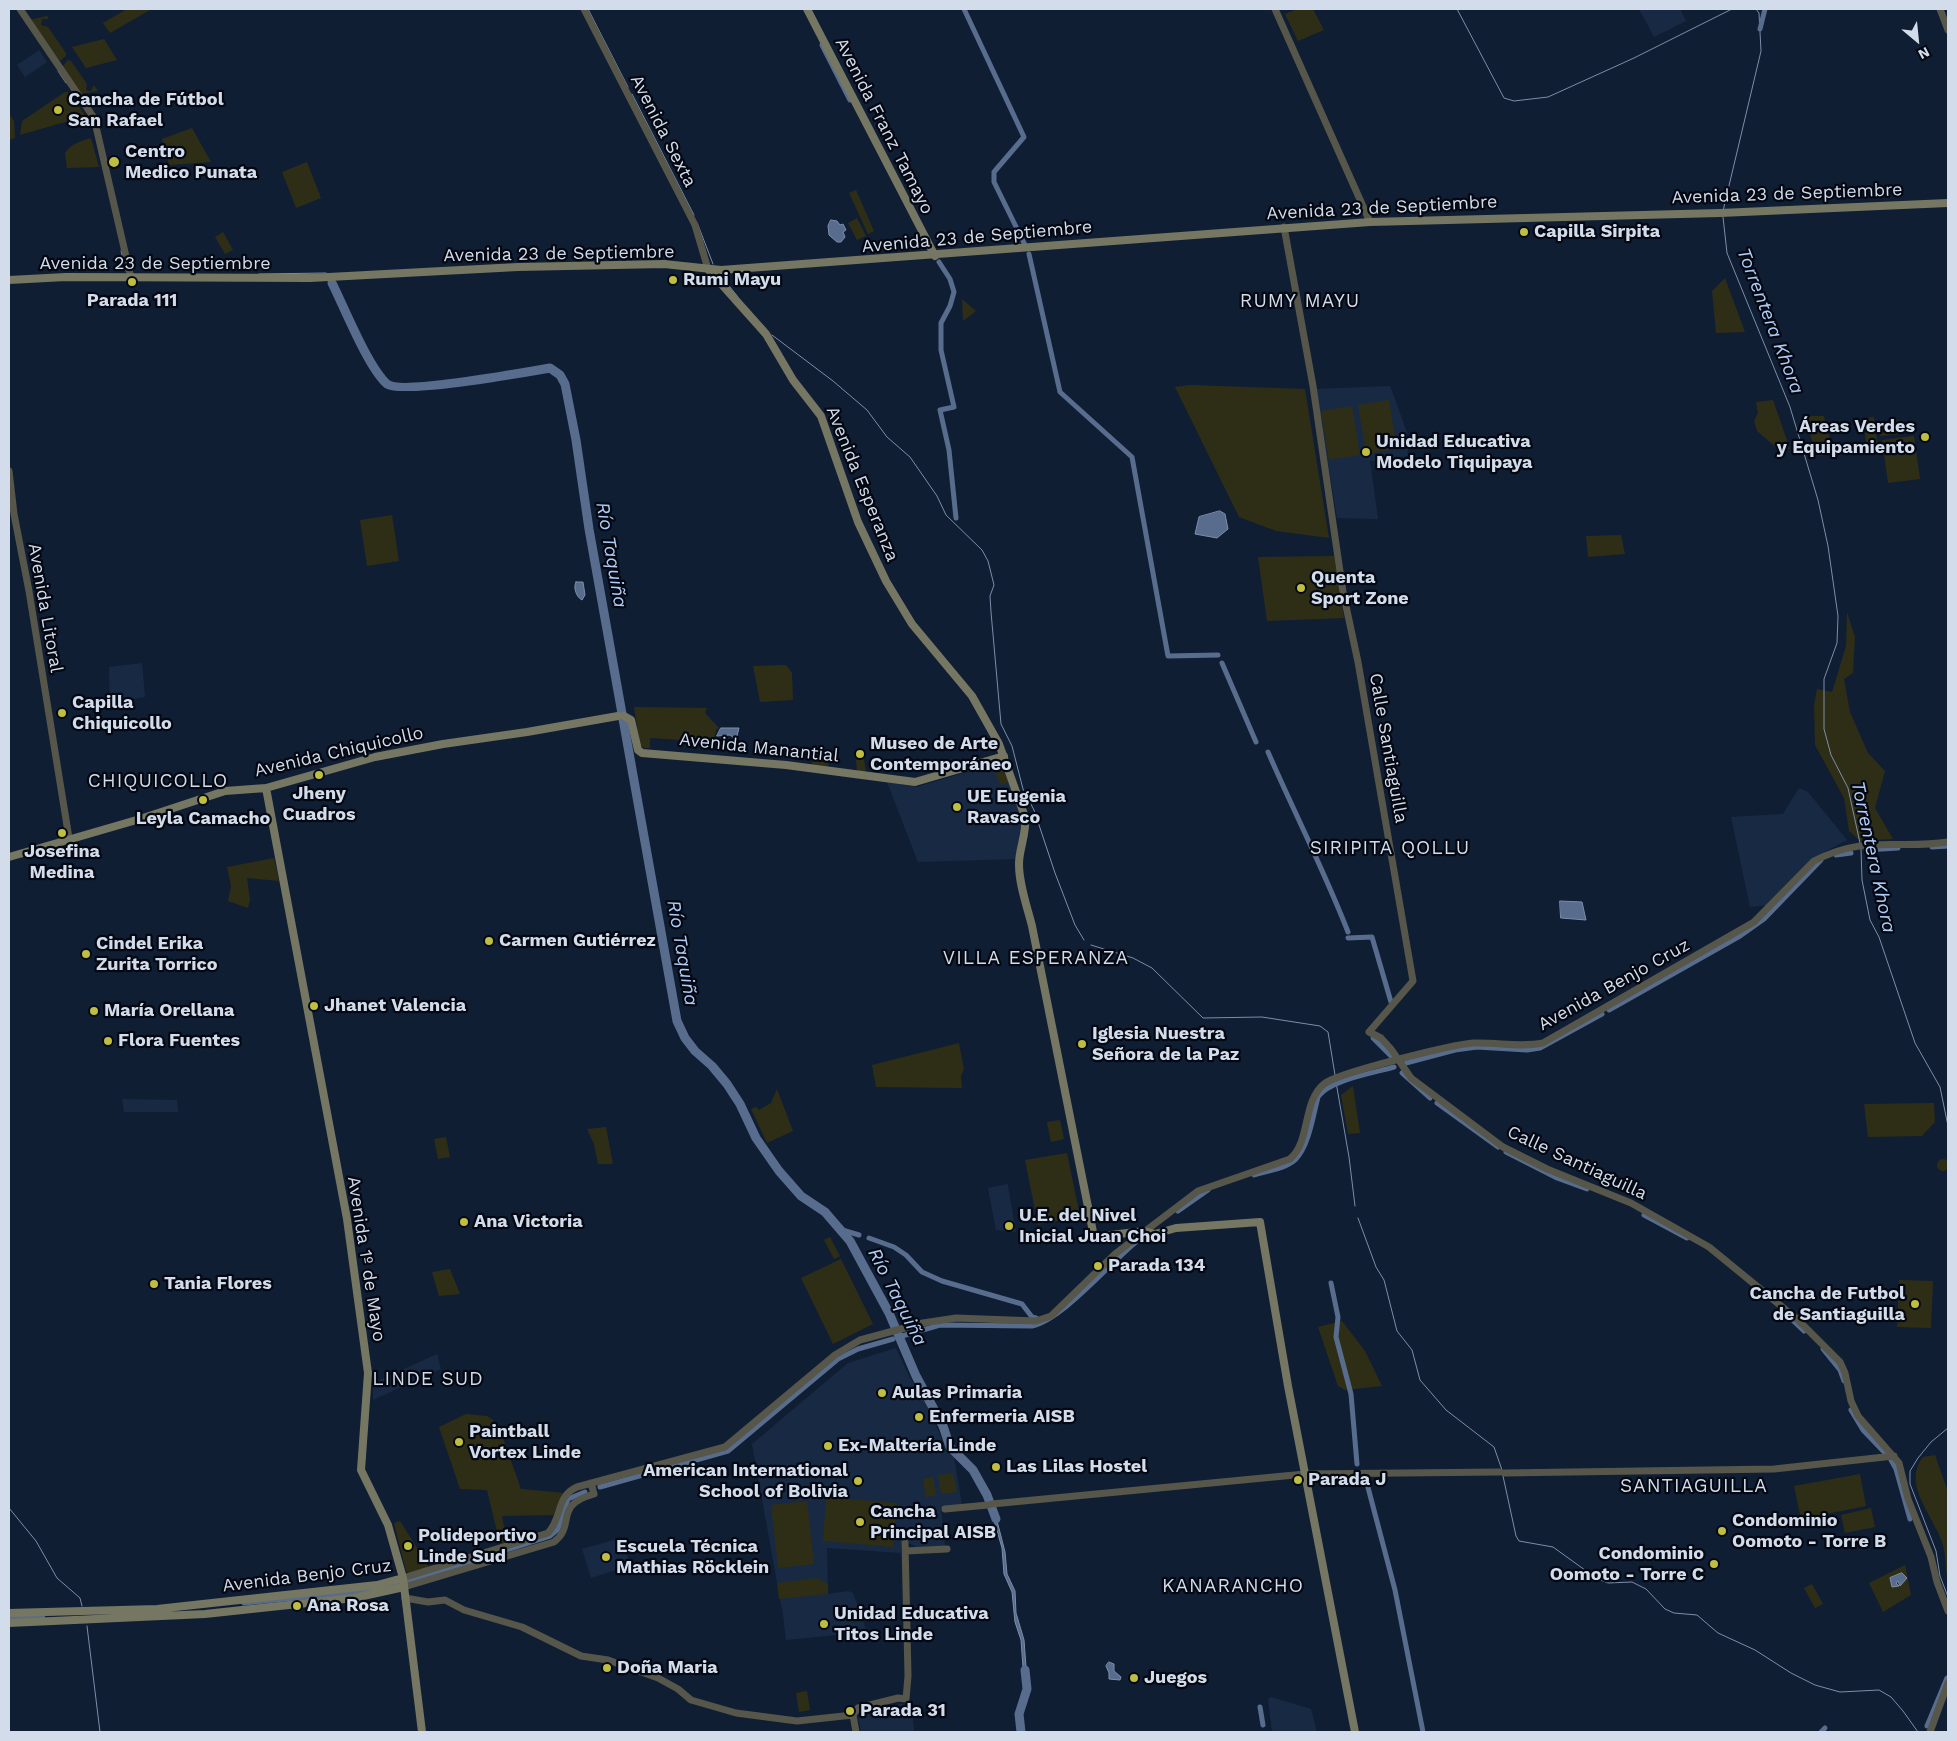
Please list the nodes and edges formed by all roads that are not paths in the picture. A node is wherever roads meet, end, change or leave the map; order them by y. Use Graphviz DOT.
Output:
graph roads {
  1 [pos="20,9"];
  2 [pos="584,9"];
  3 [pos="808,9"];
  4 [pos="1275,9"];
  5 [pos="1940,9"];
  6 [pos="1948,30"];
  7 [pos="1948,203"];
  8 [pos="1370,222"];
  9 [pos="1284,227"];
  10 [pos="935,256"];
  11 [pos="714,270"];
  12 [pos="131,278"];
  13 [pos="9,280"];
  14 [pos="9,471"];
  15 [pos="621,716"];
  16 [pos="1004,756"];
  17 [pos="266,788"];
  18 [pos="69,838"];
  19 [pos="1948,842"];
  20 [pos="9,857"];
  21 [pos="1399,1060"];
  22 [pos="1144,1231"];
  23 [pos="1894,1456"];
  24 [pos="1305,1474"];
  25 [pos="591,1483"];
  26 [pos="945,1509"];
  27 [pos="905,1543"];
  28 [pos="948,1549"];
  29 [pos="906,1551"];
  30 [pos="403,1578"];
  31 [pos="404,1587"];
  32 [pos="405,1598"];
  33 [pos="1948,1611"];
  34 [pos="9,1613"];
  35 [pos="9,1623"];
  36 [pos="1948,1684"];
  37 [pos="853,1715"];
  38 [pos="422,1732"];
  39 [pos="856,1732"];
  40 [pos="1354,1732"];
  41 [pos="1930,1732"];
  1 -- 12 [label="street"];
  2 -- 11 [label="street, Avenida Sexta"];
  3 -- 10 [label="main road, Avenida Franz Tamayo"];
  4 -- 8 [label="street"];
  5 -- 6 [label="street"];
  7 -- 8 [label="main road, Avenida 23 de Septiembre"];
  8 -- 9 [label="main road, Avenida 23 de Septiembre"];
  9 -- 10 [label="main road, Avenida 23 de Septiembre"];
  9 -- 21 [label="street, Calle Santiaguilla"];
  10 -- 11 [label="main road, Avenida 23 de Septiembre"];
  11 -- 12 [label="main road, Avenida 23 de Septiembre"];
  11 -- 16 [label="main road, Avenida Esperanza"];
  12 -- 13 [label="main road, Avenida 23 de Septiembre"];
  14 -- 18 [label="street, Avenida Litoral"];
  15 -- 16 [label="main road, Avenida Manantial"];
  15 -- 17 [label="main road, Avenida Chiquicollo"];
  16 -- 22 [label="main road, Avenida Esperanza"];
  17 -- 18 [label="main road, Avenida Chiquicollo"];
  17 -- 30 [label="main road, Avenida 1º de Mayo"];
  18 -- 20 [label="main road, Avenida Chiquicollo"];
  19 -- 21 [label="street, Avenida Benjo Cruz"];
  21 -- 22 [label="street, Avenida Benjo Cruz"];
  21 -- 23 [label="street, Calle Santiaguilla"];
  22 -- 24 [label="main road"];
  22 -- 25 [label="street, Avenida Benjo Cruz"];
  23 -- 24 [label="street"];
  23 -- 33 [label="street, Calle Santiaguilla"];
  24 -- 26 [label="street"];
  24 -- 40 [label="main road"];
  25 -- 30 [label="street, Avenida Benjo Cruz"];
  25 -- 31 [label="street, Avenida Benjo Cruz"];
  27 -- 29 [label="street"];
  28 -- 29 [label="street"];
  29 -- 37 [label="street"];
  30 -- 31 [label="main road, Avenida 1º de Mayo"];
  30 -- 34 [label="main road, Avenida Benjo Cruz"];
  31 -- 32 [label="main road, Avenida 1º de Mayo"];
  31 -- 35 [label="main road, Avenida Benjo Cruz"];
  32 -- 37 [label="street"];
  32 -- 38 [label="main road, Avenida 1º de Mayo"];
  36 -- 41 [label="street"];
  37 -- 39 [label="street"];
}
